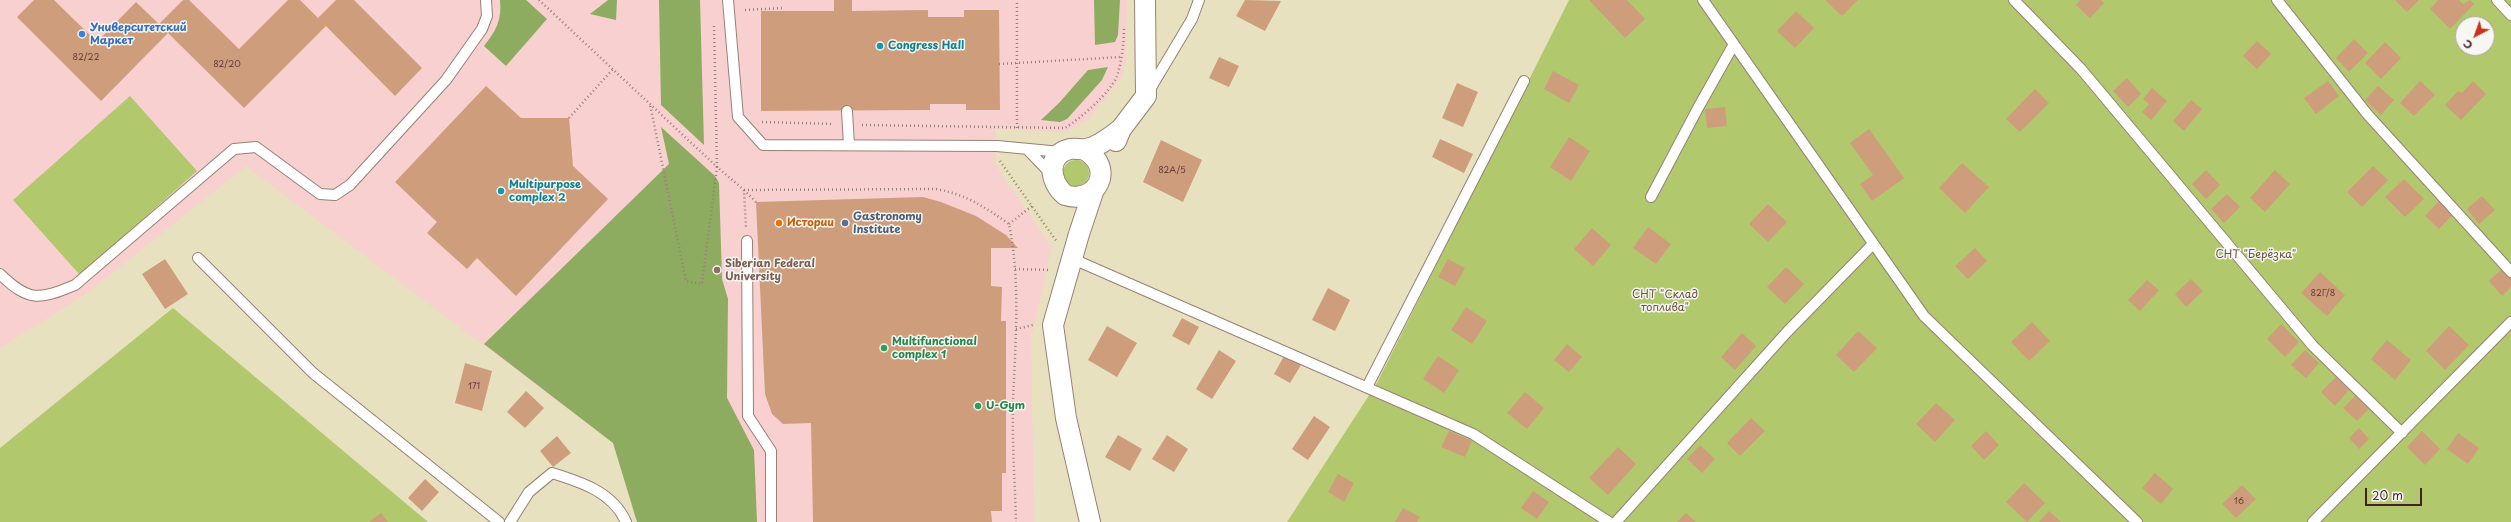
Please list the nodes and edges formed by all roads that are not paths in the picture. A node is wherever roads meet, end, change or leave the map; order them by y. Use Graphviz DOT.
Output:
graph roads {
  1 [pos="486,0"];
  2 [pos="728,0"];
  3 [pos="1145,0"];
  4 [pos="1199,0"];
  5 [pos="1703,0"];
  6 [pos="2014,0"];
  7 [pos="2277,0"];
  8 [pos="2497,0"];
  9 [pos="2511,15"];
  10 [pos="1734,44"];
  11 [pos="1524,81"];
  12 [pos="1146,96"];
  13 [pos="847,111"];
  14 [pos="1121,129"];
  15 [pos="849,145"];
  16 [pos="1027,149"];
  17 [pos="1085,150"];
  18 [pos="1062,152"];
  19 [pos="1051,174"];
  20 [pos="1098,182"];
  21 [pos="1065,195"];
  22 [pos="1651,198"];
  23 [pos="1079,234"];
  24 [pos="747,241"];
  25 [pos="1873,244"];
  26 [pos="198,258"];
  27 [pos="1073,259"];
  28 [pos="2511,272"];
  29 [pos="0,274"];
  30 [pos="2511,322"];
  31 [pos="1367,387"];
  32 [pos="2402,433"];
  33 [pos="499,522"];
  34 [pos="510,522"];
  35 [pos="626,522"];
  36 [pos="771,522"];
  37 [pos="1090,522"];
  38 [pos="1609,522"];
  39 [pos="1616,522"];
  40 [pos="2137,522"];
  41 [pos="2313,522"];
  1 -- 29 [label="lane"];
  2 -- 15 [label="lane"];
  3 -- 12 [label="street"];
  4 -- 12 [label="lane"];
  5 -- 10 [label="lane"];
  6 -- 32 [label="lane"];
  7 -- 28 [label="lane"];
  8 -- 9 [label="lane"];
  10 -- 22 [label="lane"];
  10 -- 25 [label="lane"];
  11 -- 31 [label="lane"];
  12 -- 14 [label="street"];
  13 -- 15 [label="lane"];
  14 -- 17 [label="street"];
  14 -- 20 [label="street"];
  15 -- 16 [label="lane"];
  16 -- 18 [label="lane"];
  16 -- 19 [label="lane"];
  17 -- 18 [label="street"];
  17 -- 20 [label="street"];
  18 -- 19 [label="street"];
  19 -- 21 [label="street"];
  20 -- 21 [label="street"];
  20 -- 23 [label="street"];
  21 -- 23 [label="street"];
  23 -- 27 [label="street"];
  24 -- 36 [label="lane"];
  25 -- 39 [label="lane"];
  25 -- 40 [label="lane"];
  26 -- 33 [label="lane"];
  27 -- 31 [label="lane"];
  27 -- 37 [label="street"];
  30 -- 32 [label="lane"];
  31 -- 38 [label="lane"];
  32 -- 41 [label="lane"];
  34 -- 35 [label="lane"];
}
